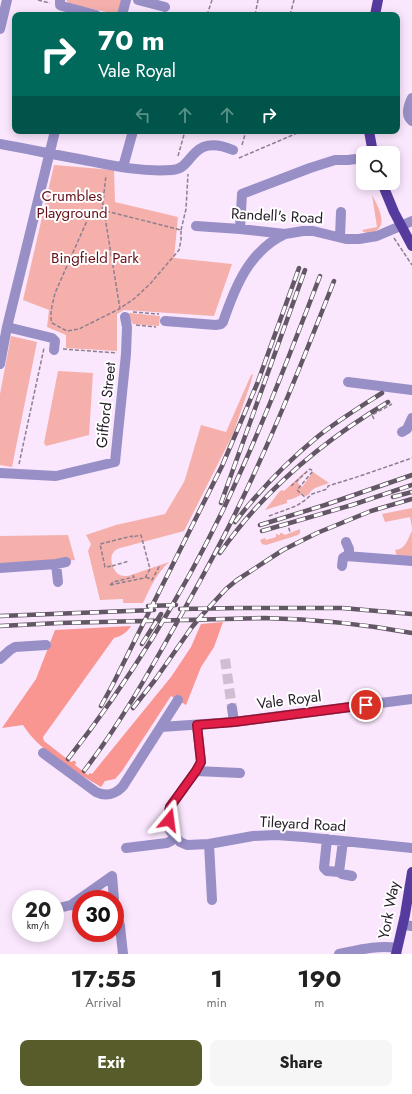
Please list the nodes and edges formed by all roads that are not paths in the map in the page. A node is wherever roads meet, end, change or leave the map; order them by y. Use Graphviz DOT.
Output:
graph roads {
  1 [pos="7,0"];
  2 [pos="126,0"];
  3 [pos="138,0"];
  4 [pos="378,0"];
  5 [pos="60,2"];
  6 [pos="165,7"];
  7 [pos="79,12"];
  8 [pos="123,12"];
  9 [pos="376,12"];
  10 [pos="0,29"];
  11 [pos="412,98"];
  12 [pos="412,121"];
  13 [pos="54,134"];
  14 [pos="132,134"];
  15 [pos="370,134"];
  16 [pos="0,144"];
  17 [pos="372,146"];
  18 [pos="237,153"];
  19 [pos="49,154"];
  20 [pos="356,159"];
  21 [pos="123,167"];
  22 [pos="384,190"];
  23 [pos="341,212"];
  24 [pos="412,221"];
  25 [pos="196,226"];
  26 [pos="401,226"];
  27 [pos="240,229"];
  28 [pos="285,234"];
  29 [pos="340,237"];
  30 [pos="412,246"];
  31 [pos="124,315"];
  32 [pos="5,323"];
  33 [pos="161,324"];
  34 [pos="58,349"];
  35 [pos="0,364"];
  36 [pos="348,382"];
  37 [pos="412,390"];
  38 [pos="412,418"];
  39 [pos="402,432"];
  40 [pos="0,472"];
  41 [pos="346,542"];
  42 [pos="349,556"];
  43 [pos="412,561"];
  44 [pos="342,566"];
  45 [pos="0,568"];
  46 [pos="58,582"];
  47 [pos="46,645"];
  48 [pos="0,659"];
  49 [pos="412,699"];
  50 [pos="178,700"];
  51 [pos="232,708"];
  52 [pos="234,722"];
  53 [pos="197,725"];
  54 [pos="165,727"];
  55 [pos="43,753"];
  56 [pos="196,771"];
  57 [pos="240,773"];
  58 [pos="175,837"];
  59 [pos="327,839"];
  60 [pos="343,841"];
  61 [pos="209,844"];
  62 [pos="126,848"];
  63 [pos="412,848"];
  64 [pos="339,872"];
  65 [pos="412,872"];
  66 [pos="352,876"];
  67 [pos="95,890"];
  68 [pos="113,890"];
  69 [pos="212,900"];
  70 [pos="408,925"];
  71 [pos="122,942"];
  72 [pos="397,951"];
  73 [pos="123,954"];
  74 [pos="339,954"];
  1 -- 10 [label="street"];
  2 -- 8 [label="street"];
  3 -- 6 [label="street"];
  4 -- 9 [label="main road"];
  5 -- 7 [label="street"];
  11 -- 12 [label="street"];
  13 -- 19 [label="street"];
  14 -- 21 [label="street"];
  15 -- 17 [label="main road"];
  16 -- 19 [label="street"];
  18 -- 21 [label="street"];
  19 -- 21 [label="street"];
  19 -- 32 [label="street"];
  20 -- 27 [label="street"];
  22 -- 26 [label="main road"];
  23 -- 29 [label="street"];
  24 -- 26 [label="street, Randell's Road"];
  25 -- 27 [label="street, Randell's Road"];
  26 -- 29 [label="street, Randell's Road"];
  26 -- 30 [label="main road"];
  27 -- 28 [label="street, Randell's Road"];
  28 -- 29 [label="street, Randell's Road"];
  28 -- 33 [label="street"];
  31 -- 40 [label="street, Gifford Street"];
  32 -- 34 [label="street"];
  32 -- 35 [label="street"];
  36 -- 37 [label="street"];
  38 -- 39 [label="street"];
  41 -- 42 [label="street"];
  42 -- 43 [label="street"];
  42 -- 44 [label="street"];
  45 -- 46 [label="street"];
  47 -- 48 [label="street"];
  49 -- 52 [label="street, Vale Royal"];
  50 -- 54 [label="street"];
  51 -- 52 [label="street"];
  52 -- 53 [label="street, Vale Royal"];
  53 -- 54 [label="street, Vale Royal"];
  53 -- 56 [label="street"];
  54 -- 55 [label="street"];
  56 -- 57 [label="street"];
  56 -- 58 [label="street"];
  58 -- 61 [label="street, Tileyard Road"];
  58 -- 62 [label="street"];
  59 -- 60 [label="street, Tileyard Road"];
  59 -- 61 [label="street, Tileyard Road"];
  59 -- 64 [label="street"];
  60 -- 63 [label="street, Tileyard Road"];
  60 -- 64 [label="street"];
  61 -- 69 [label="street"];
  64 -- 66 [label="street"];
  65 -- 70 [label="main road, York Way"];
  67 -- 68 [label="street"];
  70 -- 72 [label="main road, York Way"];
  71 -- 73 [label="street"];
  72 -- 74 [label="street"];
}
